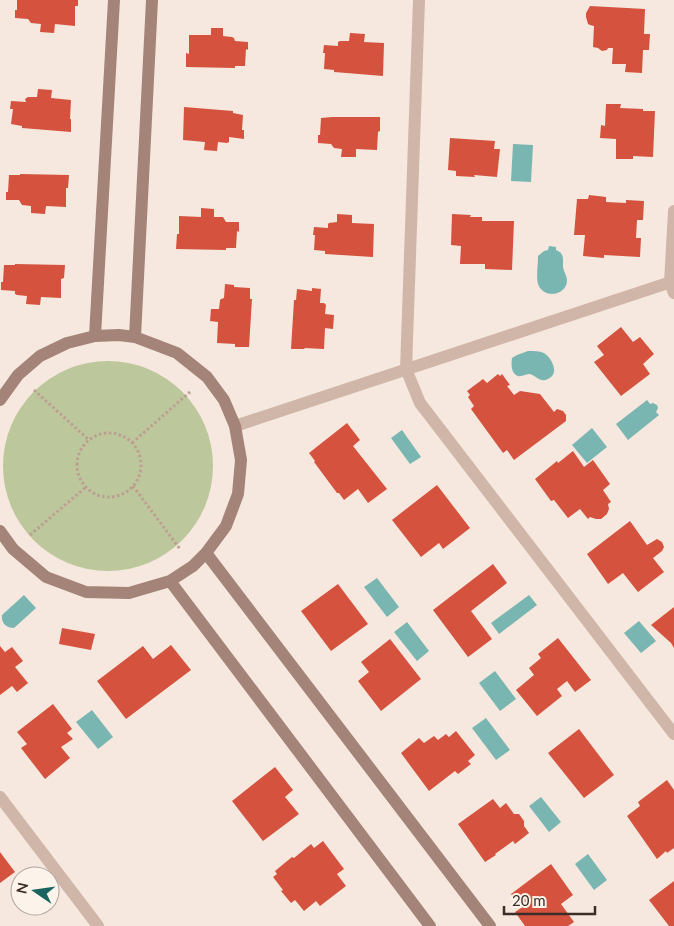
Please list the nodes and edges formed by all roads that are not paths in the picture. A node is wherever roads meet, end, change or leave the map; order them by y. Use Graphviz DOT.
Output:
graph roads {
  1 [pos="114,0"];
  2 [pos="152,0"];
  3 [pos="419,0"];
  4 [pos="674,211"];
  5 [pos="673,286"];
  6 [pos="95,336"];
  7 [pos="135,338"];
  8 [pos="406,370"];
  9 [pos="0,400"];
  10 [pos="235,426"];
  11 [pos="0,531"];
  12 [pos="206,553"];
  13 [pos="170,580"];
  14 [pos="674,734"];
  15 [pos="0,797"];
  16 [pos="98,926"];
  17 [pos="430,926"];
  18 [pos="490,926"];
  1 -- 6 [label="street"];
  2 -- 7 [label="street"];
  3 -- 8 [label="street"];
  4 -- 5 [label="street"];
  5 -- 8 [label="street"];
  6 -- 7 [label="street"];
  6 -- 9 [label="street"];
  7 -- 10 [label="street"];
  8 -- 10 [label="street"];
  8 -- 14 [label="street"];
  10 -- 12 [label="street"];
  11 -- 13 [label="street"];
  12 -- 13 [label="street"];
  12 -- 18 [label="street"];
  13 -- 17 [label="street"];
  15 -- 16 [label="street"];
}
